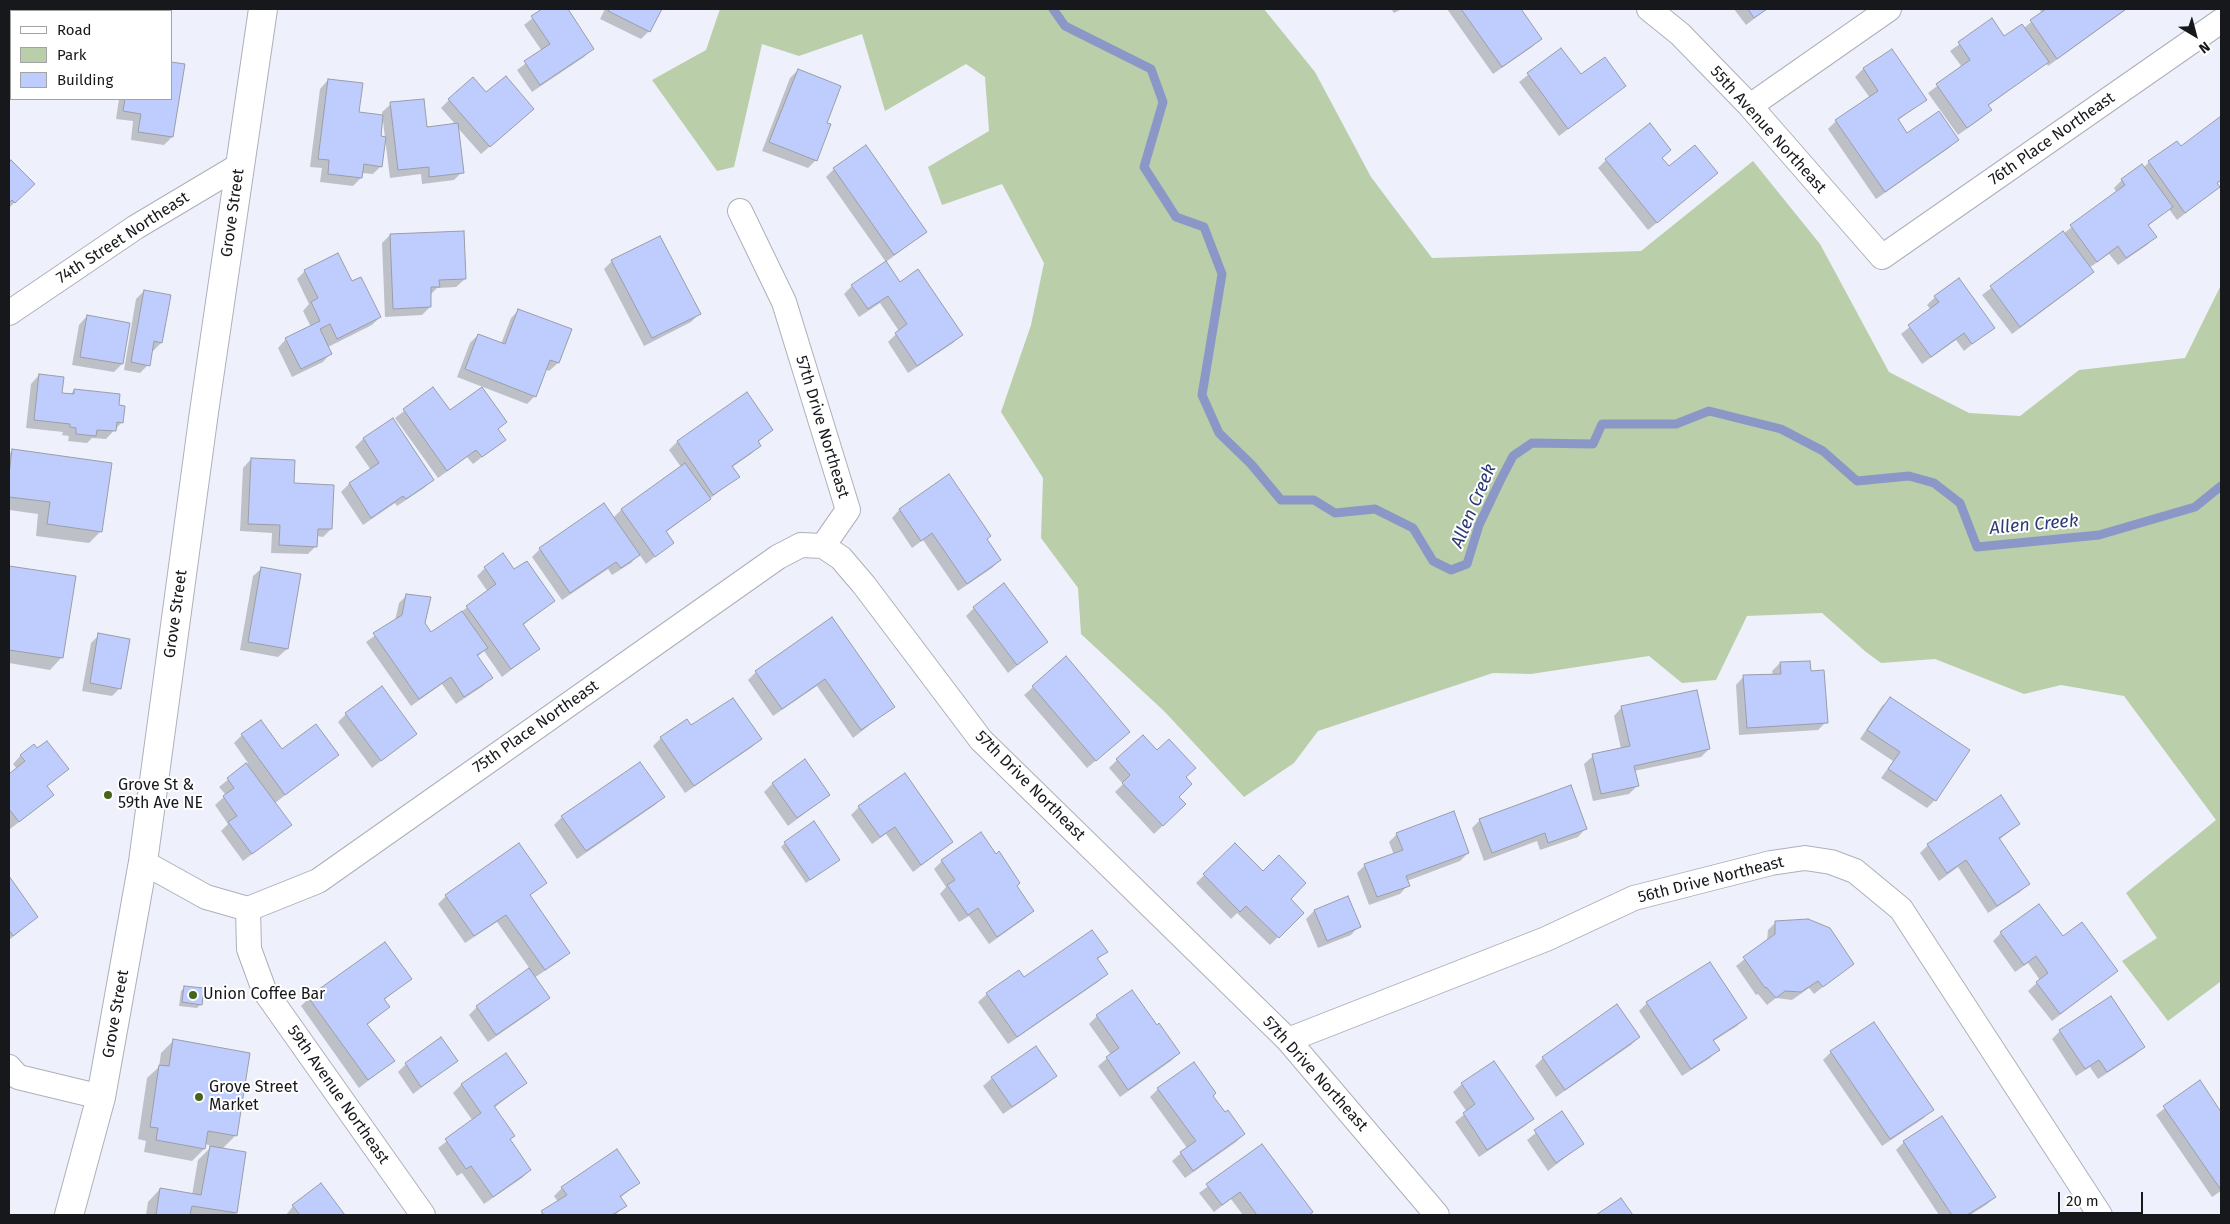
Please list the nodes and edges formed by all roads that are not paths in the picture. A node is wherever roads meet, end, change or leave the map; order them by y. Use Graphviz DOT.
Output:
graph roads {
  1 [pos="263,9"];
  2 [pos="1648,9"];
  3 [pos="1890,9"];
  4 [pos="2221,21"];
  5 [pos="1750,106"];
  6 [pos="240,165"];
  7 [pos="740,211"];
  8 [pos="1882,257"];
  9 [pos="9,313"];
  10 [pos="823,546"];
  11 [pos="143,862"];
  12 [pos="248,909"];
  13 [pos="1288,1040"];
  14 [pos="9,1067"];
  15 [pos="101,1097"];
  16 [pos="69,1215"];
  17 [pos="422,1215"];
  18 [pos="1436,1215"];
  19 [pos="2100,1215"];
  1 -- 6 [label="street, Grove Street"];
  2 -- 5 [label="street, 55th Avenue Northeast"];
  3 -- 5 [label="street"];
  4 -- 8 [label="street, 76th Place Northeast"];
  5 -- 8 [label="street, 55th Avenue Northeast"];
  6 -- 9 [label="street, 74th Street Northeast"];
  6 -- 11 [label="street, Grove Street"];
  7 -- 10 [label="street, 57th Drive Northeast"];
  10 -- 12 [label="street, 75th Place Northeast"];
  10 -- 13 [label="street, 57th Drive Northeast"];
  11 -- 12 [label="street"];
  11 -- 15 [label="street, Grove Street"];
  12 -- 17 [label="street, 59th Avenue Northeast"];
  13 -- 18 [label="street, 57th Drive Northeast"];
  13 -- 19 [label="street, 56th Drive Northeast"];
  14 -- 15 [label="street"];
  15 -- 16 [label="street, Grove Street"];
}
